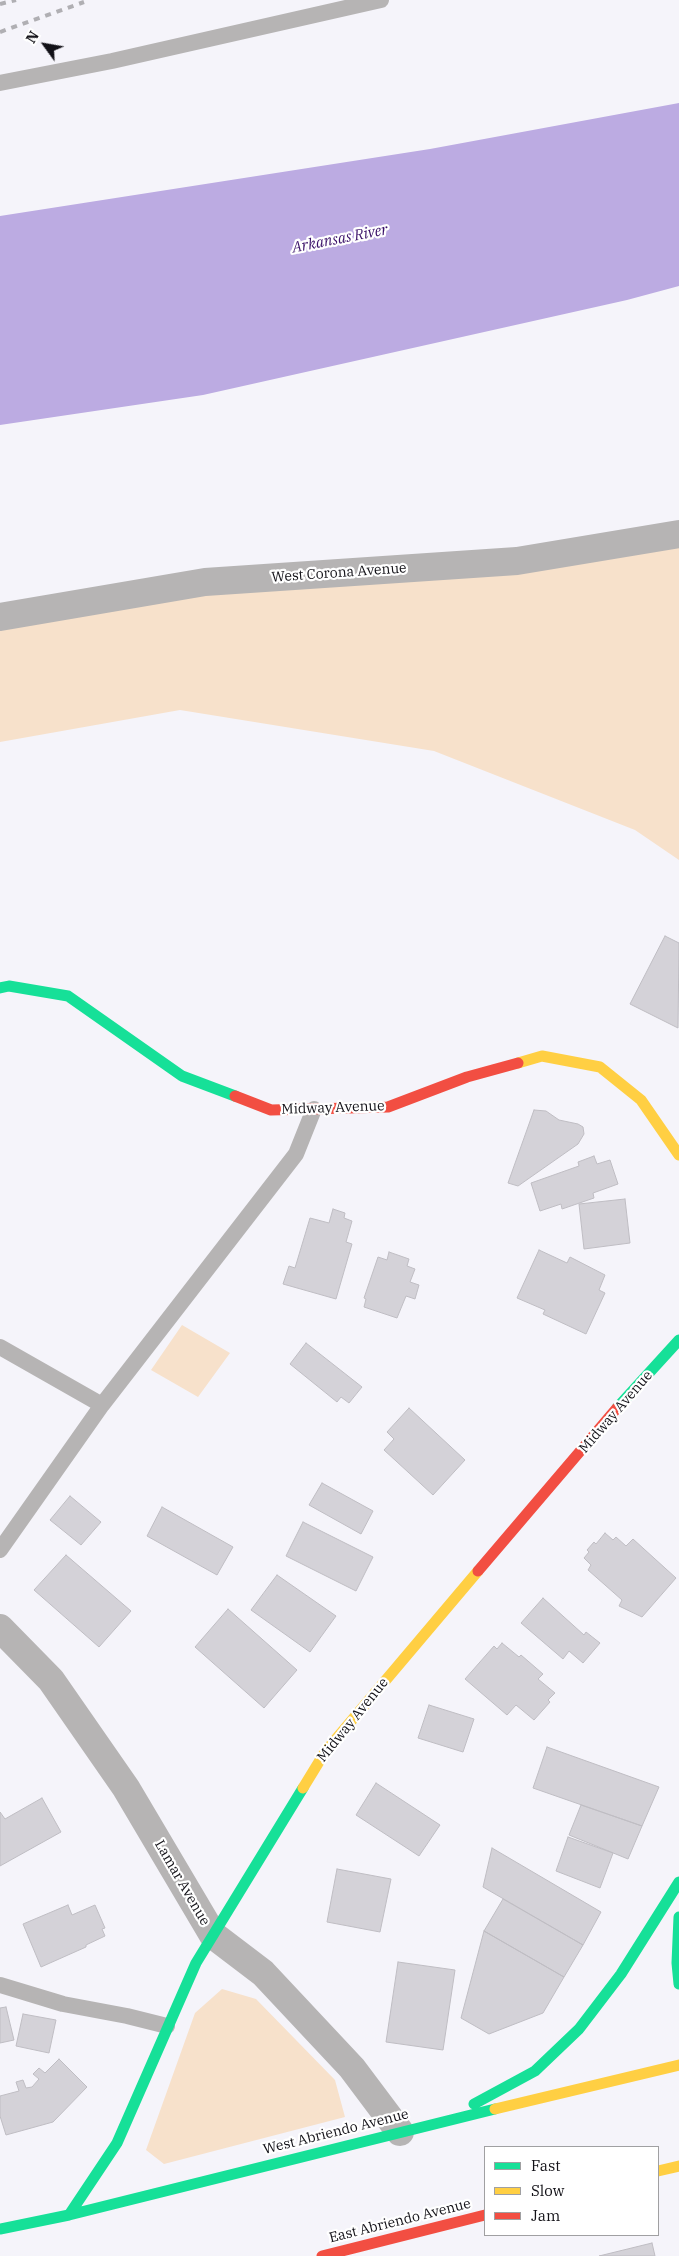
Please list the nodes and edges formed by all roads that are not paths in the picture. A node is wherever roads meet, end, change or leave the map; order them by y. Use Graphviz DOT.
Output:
graph roads {
  1 [pos="381,0"];
  2 [pos="0,83"];
  3 [pos="679,534"];
  4 [pos="0,617"];
  5 [pos="0,988"];
  6 [pos="314,1109"];
  7 [pos="679,1155"];
  8 [pos="679,1340"];
  9 [pos="0,1347"];
  10 [pos="102,1405"];
  11 [pos="0,1550"];
  12 [pos="0,1628"];
  13 [pos="679,1882"];
  14 [pos="679,1917"];
  15 [pos="212,1935"];
  16 [pos="679,1984"];
  17 [pos="0,1985"];
  18 [pos="167,2026"];
  19 [pos="679,2065"];
  20 [pos="440,2122"];
  21 [pos="400,2132"];
  22 [pos="679,2166"];
  23 [pos="659,2171"];
  24 [pos="69,2215"];
  25 [pos="484,2215"];
  26 [pos="0,2229"];
  27 [pos="327,2255"];
  1 -- 2 [label="lane"];
  3 -- 4 [label="street, West Corona Avenue"];
  5 -- 6 [label="street, Midway Avenue"];
  6 -- 7 [label="street, Midway Avenue"];
  6 -- 10 [label="lane"];
  8 -- 15 [label="street, Midway Avenue"];
  9 -- 10 [label="lane"];
  10 -- 11 [label="lane"];
  12 -- 15 [label="street, Lamar Avenue"];
  13 -- 20 [label="street"];
  14 -- 16 [label="street"];
  15 -- 18 [label="street, Lamar Avenue"];
  15 -- 21 [label="street"];
  17 -- 18 [label="lane"];
  18 -- 24 [label="street, Lamar Avenue"];
  19 -- 20 [label="street, West Abriendo Avenue"];
  20 -- 21 [label="street, West Abriendo Avenue"];
  21 -- 24 [label="street, West Abriendo Avenue"];
  22 -- 23 [label="street"];
  24 -- 26 [label="street, West Abriendo Avenue"];
  25 -- 27 [label="street, East Abriendo Avenue"];
}
